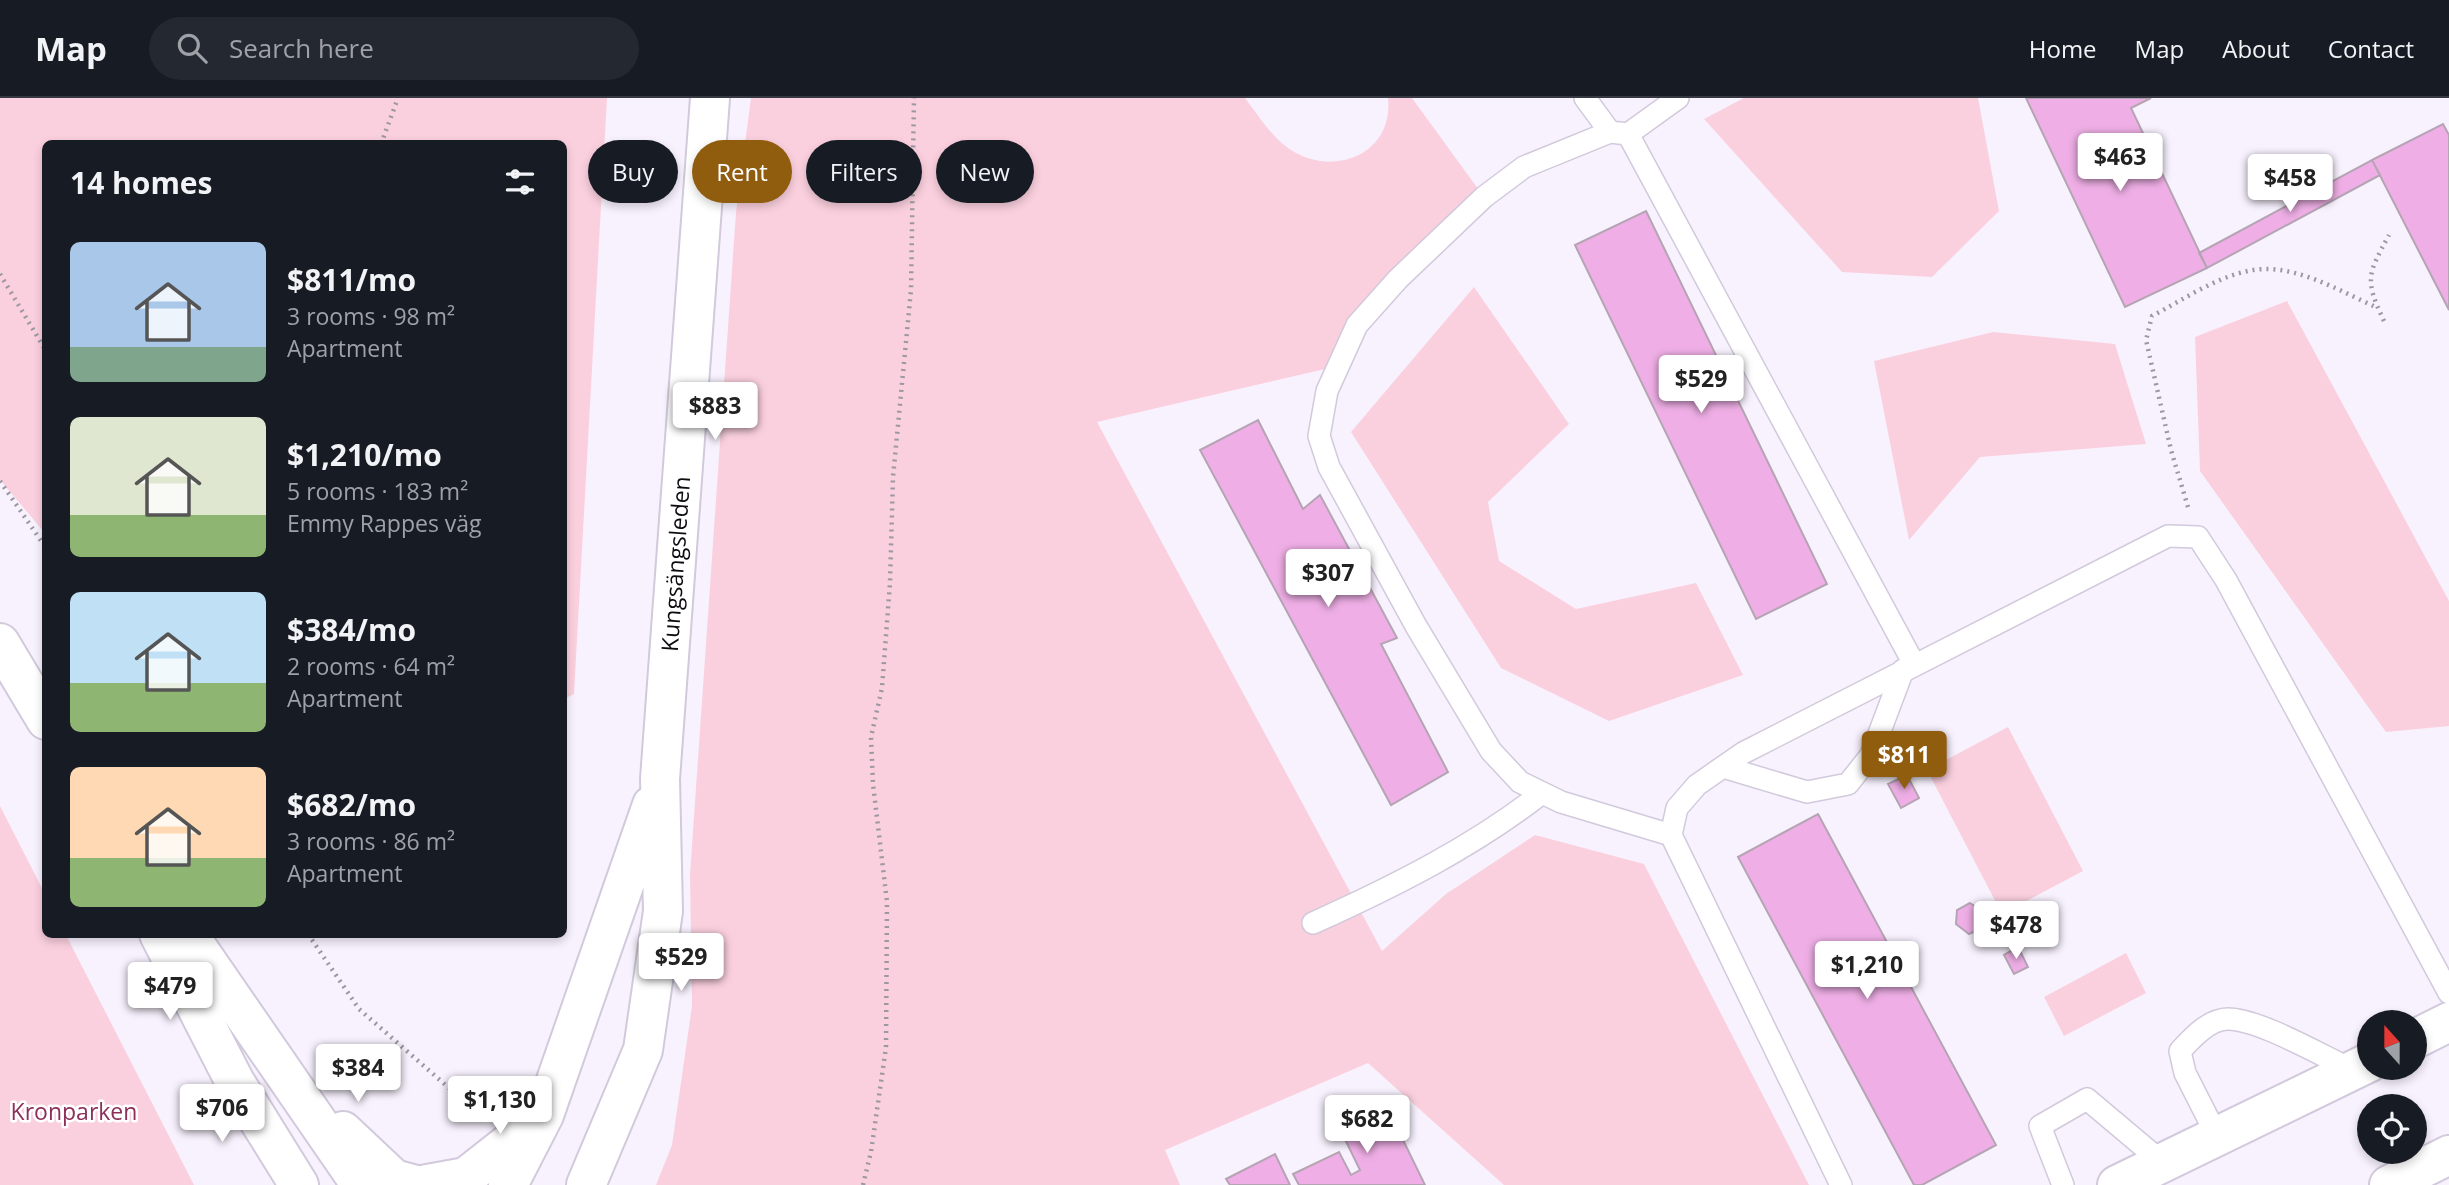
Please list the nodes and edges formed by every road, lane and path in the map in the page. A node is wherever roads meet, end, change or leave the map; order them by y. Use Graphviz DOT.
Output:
graph roads {
  1 [pos="398,98"];
  2 [pos="710,98"];
  3 [pos="914,98"];
  4 [pos="1585,98"];
  5 [pos="1678,98"];
  6 [pos="1619,133"];
  7 [pos="382,140"];
  8 [pos="2389,235"];
  9 [pos="0,274"];
  10 [pos="2378,308"];
  11 [pos="2384,321"];
  12 [pos="42,344"];
  13 [pos="0,481"];
  14 [pos="2197,537"];
  15 [pos="42,542"];
  16 [pos="0,643"];
  17 [pos="1909,667"];
  18 [pos="42,713"];
  19 [pos="1723,767"];
  20 [pos="660,779"];
  21 [pos="1542,793"];
  22 [pos="1671,835"];
  23 [pos="1313,923"];
  24 [pos="161,938"];
  25 [pos="191,938"];
  26 [pos="311,938"];
  27 [pos="2449,993"];
  28 [pos="2449,1023"];
  29 [pos="2427,1033"];
  30 [pos="277,1064"];
  31 [pos="2357,1064"];
  32 [pos="2357,1068"];
  33 [pos="234,1082"];
  34 [pos="544,1115"];
  35 [pos="485,1119"];
  36 [pos="2217,1136"];
  37 [pos="2449,1155"];
  38 [pos="2163,1163"];
  39 [pos="266,1185"];
  40 [pos="299,1185"];
  41 [pos="361,1185"];
  42 [pos="416,1185"];
  43 [pos="422,1185"];
  44 [pos="508,1185"];
  45 [pos="586,1185"];
  46 [pos="863,1185"];
  47 [pos="1841,1185"];
  48 [pos="2063,1185"];
  49 [pos="2117,1185"];
  50 [pos="2389,1185"];
  1 -- 7 [label="path"];
  2 -- 20 [label="main road, Kungsängsleden"];
  3 -- 46 [label="path"];
  4 -- 6 [label="lane"];
  5 -- 6 [label="lane"];
  6 -- 17 [label="lane"];
  6 -- 21 [label="lane"];
  8 -- 10 [label="path"];
  9 -- 12 [label="path"];
  10 -- 11 [label="path"];
  10 -- 14 [label="path"];
  13 -- 15 [label="path"];
  14 -- 17 [label="lane"];
  14 -- 27 [label="lane"];
  16 -- 18 [label="main road"];
  17 -- 19 [label="lane"];
  17 -- 19 [label="lane"];
  19 -- 22 [label="lane"];
  20 -- 34 [label="main road, Kungsängsleden"];
  20 -- 45 [label="main road, Kungsängsleden"];
  21 -- 22 [label="lane"];
  21 -- 23 [label="lane"];
  22 -- 47 [label="lane"];
  24 -- 33 [label="main road"];
  25 -- 30 [label="main road"];
  26 -- 35 [label="path"];
  28 -- 29 [label="main road"];
  30 -- 41 [label="main road"];
  30 -- 42 [label="main road"];
  31 -- 36 [label="lane"];
  32 -- 36 [label="main road"];
  33 -- 39 [label="main road"];
  33 -- 40 [label="main road"];
  34 -- 43 [label="main road"];
  34 -- 44 [label="main road, Kungsängsleden"];
  36 -- 38 [label="main road"];
  37 -- 50 [label="main road"];
  38 -- 48 [label="lane"];
  38 -- 49 [label="main road"];
}
